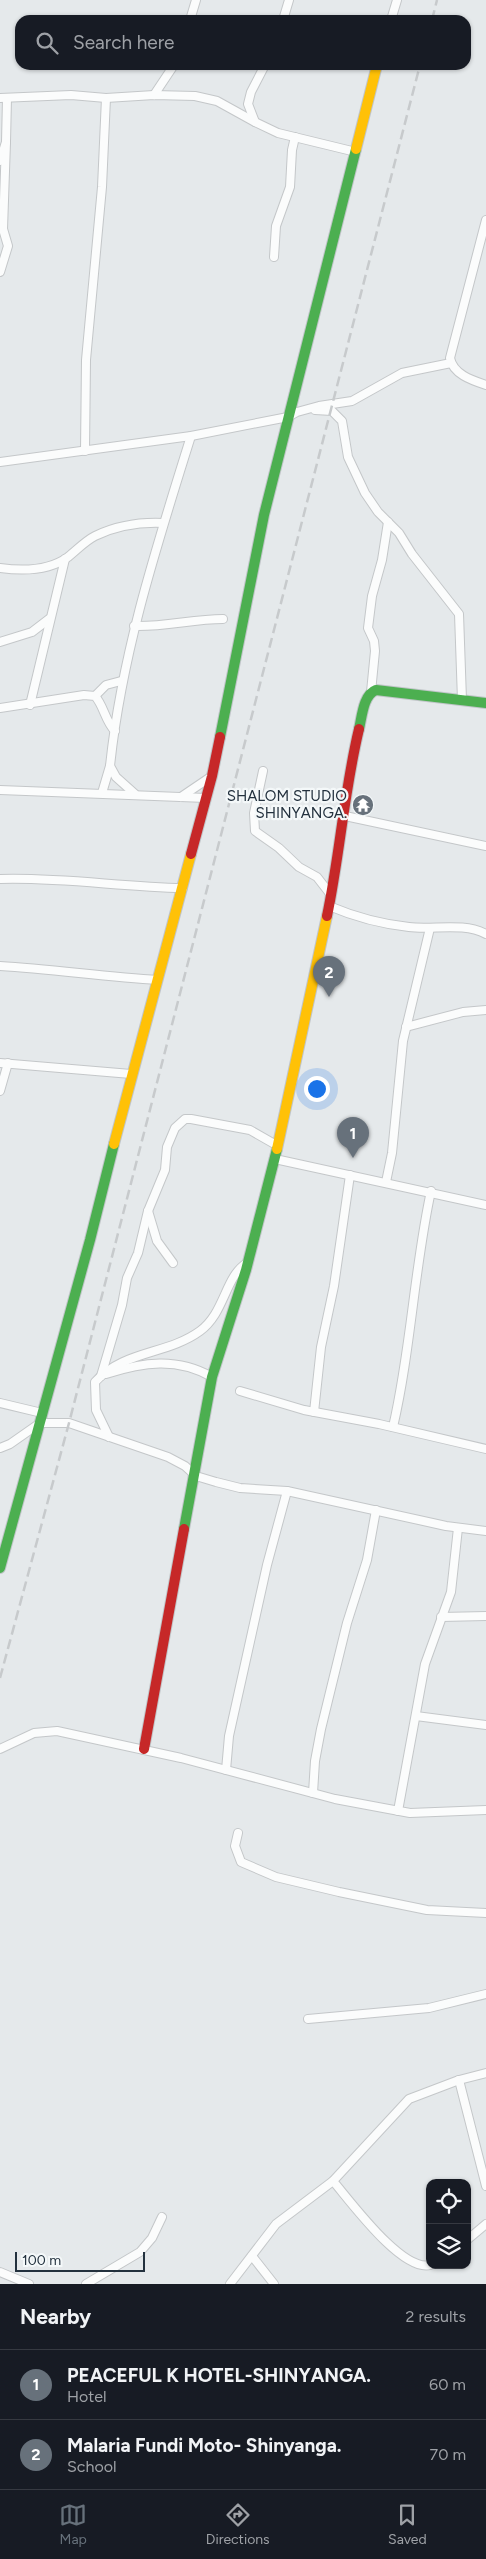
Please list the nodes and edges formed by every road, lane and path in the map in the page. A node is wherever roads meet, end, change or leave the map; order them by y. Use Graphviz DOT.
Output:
graph roads {
  1 [pos="196,0"];
  2 [pos="290,0"];
  3 [pos="397,0"];
  4 [pos="192,15"];
  5 [pos="285,15"];
  6 [pos="392,15"];
  7 [pos="171,70"];
  8 [pos="262,70"];
  9 [pos="375,70"];
  10 [pos="154,95"];
  11 [pos="3,98"];
  12 [pos="106,98"];
  13 [pos="255,122"];
  14 [pos="295,137"];
  15 [pos="6,142"];
  16 [pos="356,152"];
  17 [pos="0,161"];
  18 [pos="486,220"];
  19 [pos="274,257"];
  20 [pos="0,272"];
  21 [pos="451,363"];
  22 [pos="486,385"];
  23 [pos="308,409"];
  24 [pos="288,417"];
  25 [pos="191,436"];
  26 [pos="85,451"];
  27 [pos="0,462"];
  28 [pos="388,522"];
  29 [pos="163,523"];
  30 [pos="66,559"];
  31 [pos="0,568"];
  32 [pos="51,617"];
  33 [pos="223,619"];
  34 [pos="134,626"];
  35 [pos="0,642"];
  36 [pos="121,681"];
  37 [pos="371,692"];
  38 [pos="95,696"];
  39 [pos="462,700"];
  40 [pos="486,703"];
  41 [pos="30,704"];
  42 [pos="0,708"];
  43 [pos="115,731"];
  44 [pos="110,766"];
  45 [pos="263,771"];
  46 [pos="212,776"];
  47 [pos="0,790"];
  48 [pos="102,793"];
  49 [pos="135,794"];
  50 [pos="180,798"];
  51 [pos="206,798"];
  52 [pos="345,816"];
  53 [pos="486,846"];
  54 [pos="0,879"];
  55 [pos="183,888"];
  56 [pos="331,895"];
  57 [pos="329,906"];
  58 [pos="430,928"];
  59 [pos="486,934"];
  60 [pos="0,966"];
  61 [pos="158,980"];
  62 [pos="486,1010"];
  63 [pos="406,1027"];
  64 [pos="4,1063"];
  65 [pos="131,1074"];
  66 [pos="0,1091"];
  67 [pos="278,1146"];
  68 [pos="275,1159"];
  69 [pos="350,1175"];
  70 [pos="386,1182"];
  71 [pos="431,1191"];
  72 [pos="486,1205"];
  73 [pos="148,1211"];
  74 [pos="173,1263"];
  75 [pos="247,1263"];
  76 [pos="101,1376"];
  77 [pos="212,1377"];
  78 [pos="240,1391"];
  79 [pos="0,1403"];
  80 [pos="314,1412"];
  81 [pos="41,1418"];
  82 [pos="392,1427"];
  83 [pos="109,1437"];
  84 [pos="0,1448"];
  85 [pos="486,1449"];
  86 [pos="196,1476"];
  87 [pos="286,1492"];
  88 [pos="376,1510"];
  89 [pos="458,1528"];
  90 [pos="486,1531"];
  91 [pos="0,1568"];
  92 [pos="486,1616"];
  93 [pos="441,1617"];
  94 [pos="416,1716"];
  95 [pos="486,1725"];
  96 [pos="0,1749"];
  97 [pos="144,1749"];
  98 [pos="226,1770"];
  99 [pos="313,1793"];
  100 [pos="486,1810"];
  101 [pos="398,1811"];
  102 [pos="238,1833"];
  103 [pos="486,1913"];
  104 [pos="486,1994"];
  105 [pos="308,2019"];
  106 [pos="486,2073"];
  107 [pos="459,2080"];
  108 [pos="333,2182"];
  109 [pos="486,2186"];
  110 [pos="162,2217"];
  111 [pos="486,2224"];
  112 [pos="471,2237"];
  113 [pos="252,2256"];
  114 [pos="426,2265"];
  115 [pos="0,2272"];
  116 [pos="29,2284"];
  117 [pos="86,2284"];
  118 [pos="230,2284"];
  119 [pos="274,2284"];
  1 -- 4 [label="street"];
  2 -- 5 [label="street"];
  3 -- 6 [label="street"];
  7 -- 10 [label="street"];
  8 -- 13 [label="street"];
  9 -- 16 [label="street"];
  10 -- 12 [label="street"];
  10 -- 13 [label="street"];
  11 -- 12 [label="street"];
  11 -- 15 [label="street"];
  12 -- 26 [label="street"];
  13 -- 14 [label="street"];
  14 -- 16 [label="street"];
  14 -- 19 [label="street"];
  15 -- 17 [label="street"];
  15 -- 20 [label="street"];
  16 -- 24 [label="street"];
  18 -- 21 [label="street"];
  21 -- 22 [label="street"];
  21 -- 23 [label="street"];
  23 -- 24 [label="street"];
  23 -- 28 [label="street"];
  24 -- 25 [label="street"];
  24 -- 46 [label="street"];
  25 -- 26 [label="street"];
  25 -- 29 [label="street"];
  26 -- 27 [label="street"];
  28 -- 37 [label="street"];
  28 -- 39 [label="street"];
  29 -- 30 [label="street"];
  29 -- 34 [label="street"];
  30 -- 31 [label="street"];
  30 -- 32 [label="street"];
  32 -- 35 [label="street"];
  32 -- 41 [label="street"];
  33 -- 34 [label="street"];
  34 -- 36 [label="street"];
  36 -- 38 [label="street"];
  36 -- 43 [label="street"];
  37 -- 39 [label="street"];
  37 -- 52 [label="street"];
  38 -- 41 [label="street"];
  38 -- 43 [label="street"];
  39 -- 40 [label="street"];
  41 -- 42 [label="street"];
  43 -- 44 [label="street"];
  44 -- 48 [label="street"];
  44 -- 49 [label="street"];
  45 -- 56 [label="street"];
  46 -- 50 [label="street"];
  46 -- 51 [label="street"];
  47 -- 48 [label="street"];
  48 -- 49 [label="street"];
  49 -- 50 [label="street"];
  50 -- 51 [label="street"];
  51 -- 55 [label="street"];
  52 -- 53 [label="street"];
  52 -- 56 [label="street"];
  54 -- 55 [label="street"];
  55 -- 61 [label="street"];
  56 -- 57 [label="street"];
  57 -- 58 [label="street"];
  57 -- 67 [label="street"];
  58 -- 59 [label="street"];
  58 -- 63 [label="street"];
  60 -- 61 [label="street"];
  61 -- 65 [label="street"];
  62 -- 63 [label="street"];
  63 -- 70 [label="street"];
  64 -- 65 [label="street"];
  64 -- 66 [label="street"];
  65 -- 81 [label="street"];
  67 -- 68 [label="street"];
  67 -- 73 [label="street"];
  68 -- 69 [label="street"];
  68 -- 75 [label="street"];
  69 -- 70 [label="street"];
  69 -- 80 [label="street"];
  70 -- 71 [label="street"];
  71 -- 72 [label="street"];
  71 -- 82 [label="street"];
  73 -- 74 [label="street"];
  73 -- 76 [label="street"];
  75 -- 76 [label="street"];
  75 -- 77 [label="street"];
  76 -- 77 [label="street"];
  76 -- 83 [label="street"];
  77 -- 86 [label="street"];
  78 -- 80 [label="street"];
  79 -- 81 [label="street"];
  80 -- 82 [label="street"];
  81 -- 83 [label="street"];
  81 -- 84 [label="street"];
  81 -- 91 [label="street"];
  82 -- 85 [label="street"];
  83 -- 86 [label="street"];
  86 -- 87 [label="street"];
  86 -- 97 [label="street"];
  87 -- 88 [label="street"];
  87 -- 98 [label="street"];
  88 -- 89 [label="street"];
  88 -- 99 [label="street"];
  89 -- 90 [label="street"];
  89 -- 93 [label="street"];
  92 -- 93 [label="street"];
  93 -- 94 [label="street"];
  94 -- 95 [label="street"];
  94 -- 101 [label="street"];
  96 -- 97 [label="street"];
  97 -- 98 [label="street"];
  98 -- 99 [label="street"];
  99 -- 101 [label="street"];
  100 -- 101 [label="street"];
  102 -- 103 [label="street"];
  104 -- 105 [label="street"];
  106 -- 107 [label="street"];
  107 -- 108 [label="street"];
  107 -- 109 [label="street"];
  108 -- 113 [label="street"];
  108 -- 114 [label="street"];
  110 -- 117 [label="street"];
  111 -- 112 [label="street"];
  113 -- 118 [label="street"];
  113 -- 119 [label="street"];
  115 -- 116 [label="street"];
}
